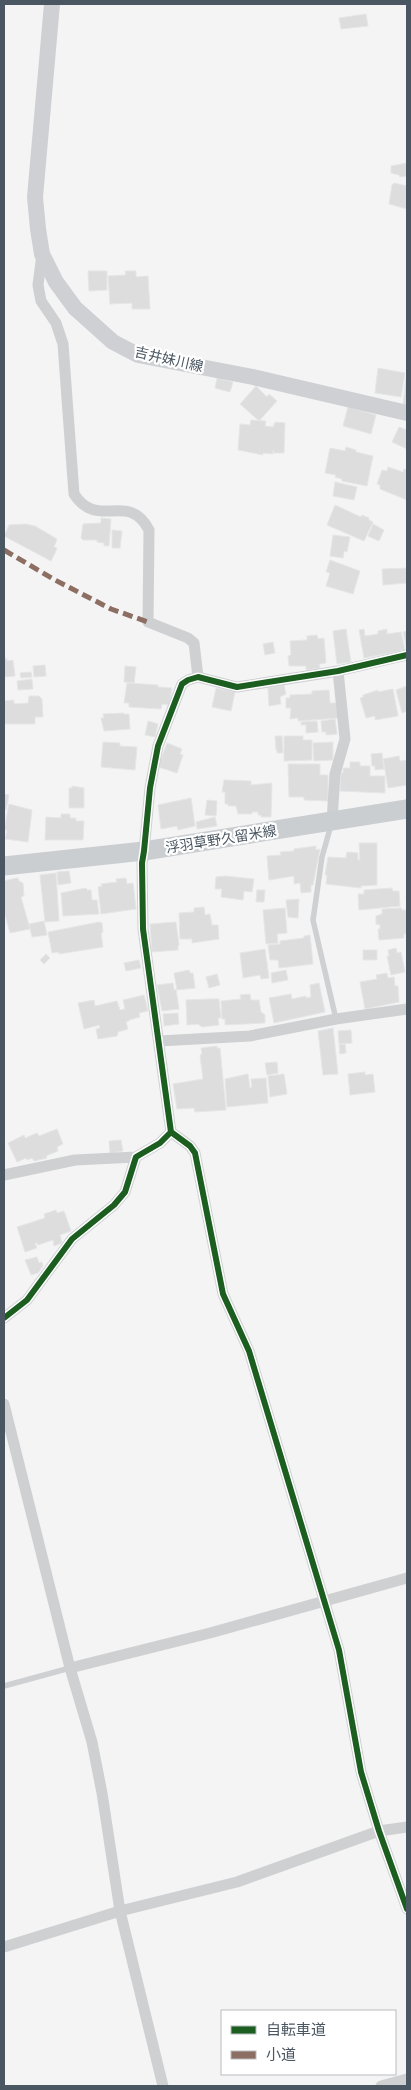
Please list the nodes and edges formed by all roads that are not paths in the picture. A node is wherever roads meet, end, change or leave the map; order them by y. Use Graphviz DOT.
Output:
graph roads {
  1 [pos="52,4"];
  2 [pos="42,254"];
  3 [pos="407,413"];
  4 [pos="407,655"];
  5 [pos="338,671"];
  6 [pos="198,677"];
  7 [pos="407,808"];
  8 [pos="332,821"];
  9 [pos="144,851"];
  10 [pos="4,866"];
  11 [pos="407,1009"];
  12 [pos="336,1019"];
  13 [pos="159,1041"];
  14 [pos="171,1132"];
  15 [pos="136,1157"];
  16 [pos="4,1174"];
  17 [pos="4,1318"];
  18 [pos="4,1404"];
  19 [pos="407,1578"];
  20 [pos="324,1600"];
  21 [pos="70,1668"];
  22 [pos="4,1686"];
  23 [pos="407,1827"];
  24 [pos="379,1830"];
  25 [pos="407,1909"];
  26 [pos="120,1911"];
  27 [pos="4,1947"];
  28 [pos="407,2080"];
  29 [pos="164,2086"];
  30 [pos="381,2086"];
  1 -- 2 [label="main road, 吉井妹川線"];
  2 -- 3 [label="main road, 吉井妹川線"];
  2 -- 6 [label="street"];
  4 -- 5 [label="street"];
  5 -- 6 [label="street"];
  5 -- 8 [label="street"];
  6 -- 9 [label="street"];
  7 -- 8 [label="main road, 浮羽草野久留米線"];
  8 -- 9 [label="main road, 浮羽草野久留米線"];
  8 -- 12 [label="lane"];
  9 -- 10 [label="main road, 浮羽草野久留米線"];
  9 -- 13 [label="street"];
  11 -- 12 [label="street"];
  12 -- 13 [label="street"];
  13 -- 14 [label="street"];
  14 -- 15 [label="street"];
  14 -- 20 [label="street"];
  15 -- 16 [label="street"];
  15 -- 17 [label="street"];
  18 -- 21 [label="street"];
  19 -- 20 [label="street"];
  20 -- 21 [label="street"];
  20 -- 24 [label="street"];
  21 -- 22 [label="lane"];
  21 -- 26 [label="street"];
  23 -- 24 [label="street"];
  24 -- 25 [label="street"];
  24 -- 26 [label="street"];
  26 -- 27 [label="street"];
  26 -- 29 [label="street"];
  28 -- 30 [label="street"];
}
